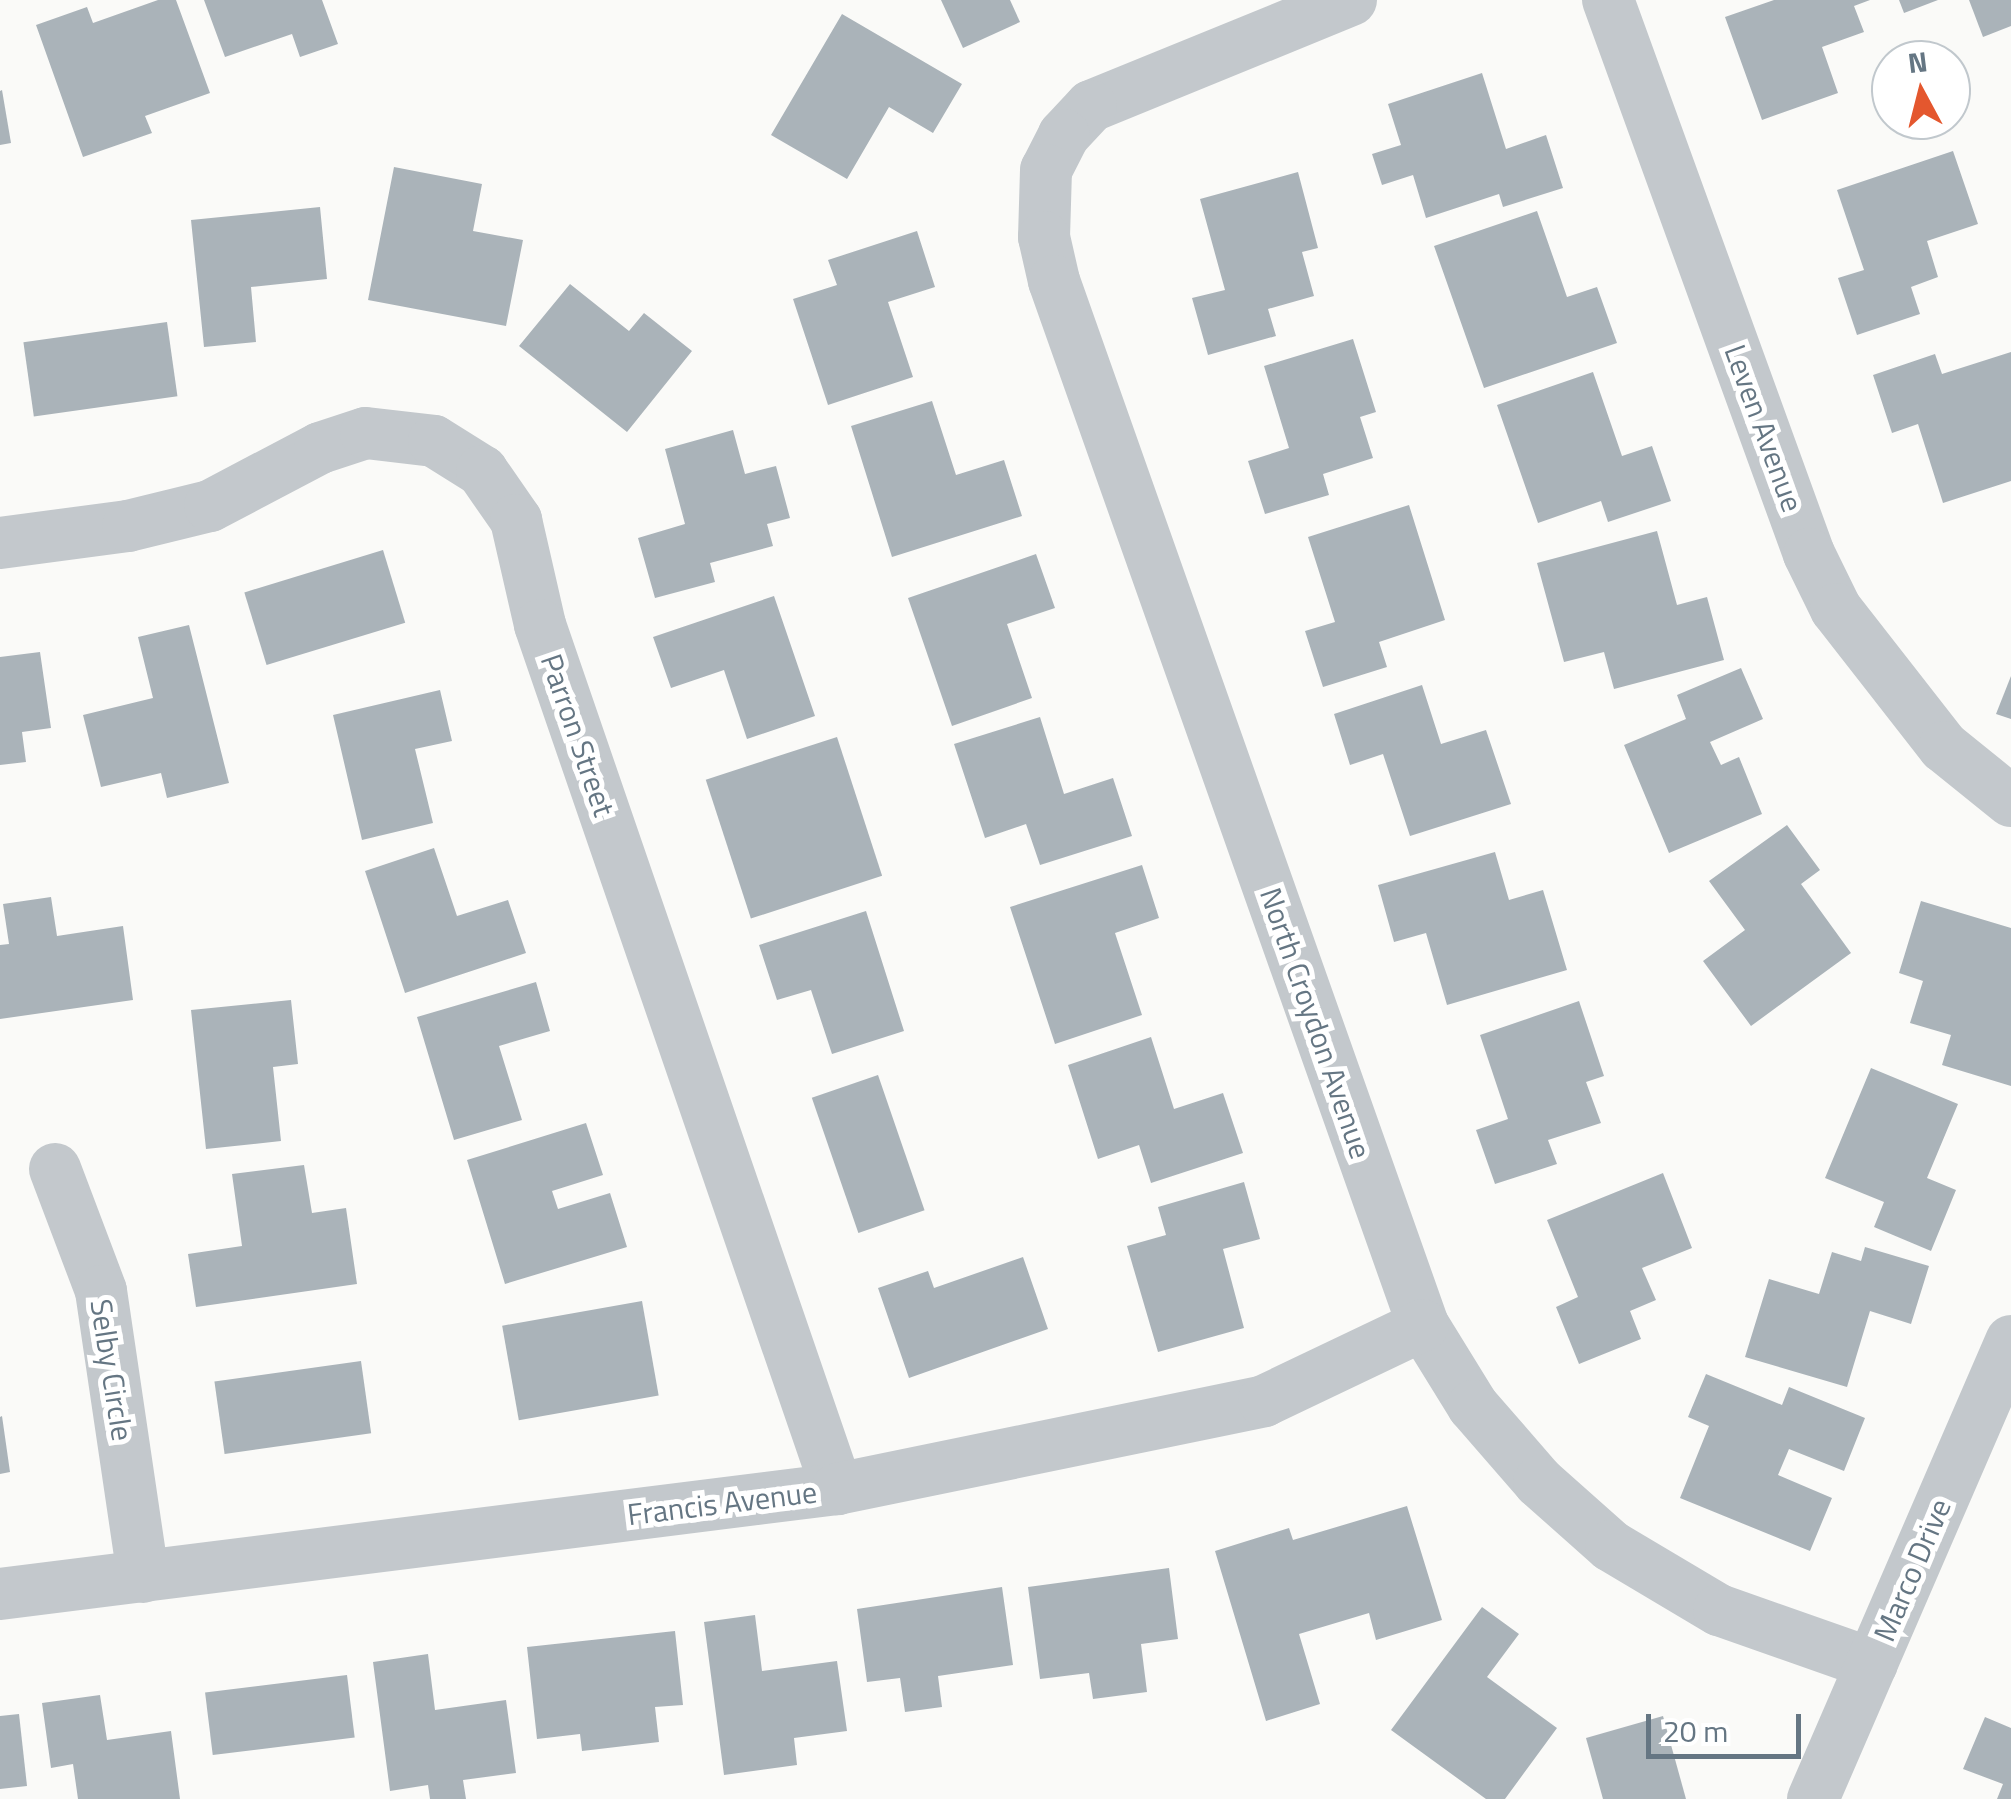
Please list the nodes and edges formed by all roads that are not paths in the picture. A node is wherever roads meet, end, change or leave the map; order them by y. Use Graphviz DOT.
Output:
graph roads {
  1 [pos="1351,0"];
  2 [pos="1608,0"];
  3 [pos="0,543"];
  4 [pos="2011,801"];
  5 [pos="56,1169"];
  6 [pos="1423,1325"];
  7 [pos="2011,1341"];
  8 [pos="837,1489"];
  9 [pos="143,1576"];
  10 [pos="0,1594"];
  11 [pos="1872,1664"];
  12 [pos="1813,1799"];
  1 -- 6 [label="street, North Croydon Avenue"];
  2 -- 4 [label="street, Leven Avenue"];
  3 -- 8 [label="street, Parron Street"];
  5 -- 9 [label="street, Selby Circle"];
  6 -- 8 [label="street, Francis Avenue"];
  6 -- 11 [label="street, North Croydon Avenue"];
  7 -- 11 [label="street, Marco Drive"];
  8 -- 9 [label="street, Francis Avenue"];
  9 -- 10 [label="street, Francis Avenue"];
  11 -- 12 [label="street, Marco Drive"];
}
